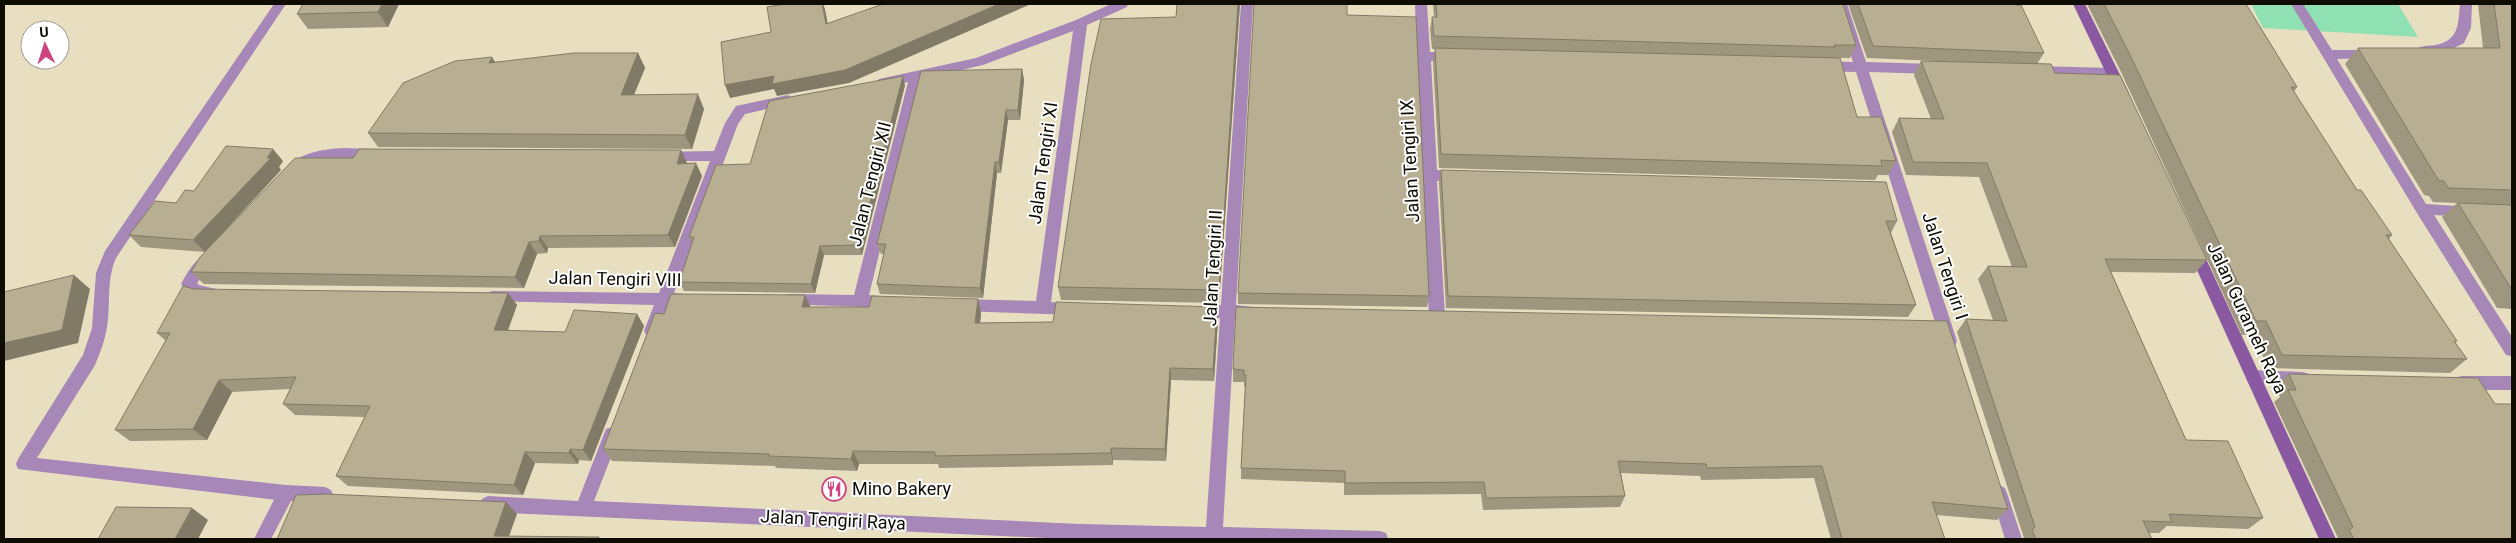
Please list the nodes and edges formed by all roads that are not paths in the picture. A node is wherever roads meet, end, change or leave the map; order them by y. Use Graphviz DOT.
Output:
graph roads {
  1 [pos="280,4"];
  2 [pos="1122,4"];
  3 [pos="1247,4"];
  4 [pos="1421,4"];
  5 [pos="1841,4"];
  6 [pos="2079,4"];
  7 [pos="2297,4"];
  8 [pos="2466,4"];
  9 [pos="1081,23"];
  10 [pos="2413,51"];
  11 [pos="2384,52"];
  12 [pos="2327,55"];
  13 [pos="1424,56"];
  14 [pos="1464,57"];
  15 [pos="1812,66"];
  16 [pos="1862,67"];
  17 [pos="1948,69"];
  18 [pos="2026,71"];
  19 [pos="2112,73"];
  20 [pos="916,77"];
  21 [pos="868,85"];
  22 [pos="800,98"];
  23 [pos="2129,109"];
  24 [pos="389,154"];
  25 [pos="649,156"];
  26 [pos="719,156"];
  27 [pos="1428,175"];
  28 [pos="1478,176"];
  29 [pos="283,182"];
  30 [pos="1880,187"];
  31 [pos="1900,188"];
  32 [pos="2422,209"];
  33 [pos="2485,212"];
  34 [pos="2187,234"];
  35 [pos="221,247"];
  36 [pos="226,293"];
  37 [pos="476,296"];
  38 [pos="665,299"];
  39 [pos="705,299"];
  40 [pos="773,300"];
  41 [pos="860,301"];
  42 [pos="908,303"];
  43 [pos="946,304"];
  44 [pos="1042,308"];
  45 [pos="1092,309"];
  46 [pos="1180,311"];
  47 [pos="1229,312"];
  48 [pos="1269,313"];
  49 [pos="1417,316"];
  50 [pos="1437,316"];
  51 [pos="1456,316"];
  52 [pos="1924,326"];
  53 [pos="1944,326"];
  54 [pos="647,344"];
  55 [pos="2512,350"];
  56 [pos="1954,354"];
  57 [pos="2254,377"];
  58 [pos="2319,380"];
  59 [pos="2444,382"];
  60 [pos="2512,384"];
  61 [pos="619,418"];
  62 [pos="1993,474"];
  63 [pos="286,493"];
  64 [pos="345,496"];
  65 [pos="474,503"];
  66 [pos="583,509"];
  67 [pos="1079,535"];
  68 [pos="1214,535"];
  69 [pos="262,539"];
  70 [pos="1333,539"];
  71 [pos="1380,539"];
  72 [pos="2014,539"];
  73 [pos="2328,539"];
  1 -- 63 [label="street"];
  2 -- 9 [label="street"];
  3 -- 47 [label="street, Jalan Tengiri II"];
  4 -- 13 [label="street, Jalan Tengiri IX"];
  5 -- 16 [label="street, Jalan Tengiri I"];
  6 -- 19 [label="street"];
  7 -- 12 [label="street"];
  8 -- 10 [label="street"];
  9 -- 20 [label="street"];
  9 -- 44 [label="street, Jalan Tengiri XI"];
  11 -- 12 [label="street"];
  12 -- 32 [label="street"];
  13 -- 14 [label="street"];
  13 -- 27 [label="street, Jalan Tengiri IX"];
  15 -- 16 [label="street"];
  16 -- 17 [label="street"];
  16 -- 31 [label="street, Jalan Tengiri I"];
  18 -- 19 [label="street"];
  19 -- 23 [label="street"];
  20 -- 21 [label="street"];
  20 -- 41 [label="street, Jalan Tengiri XII"];
  22 -- 26 [label="street"];
  24 -- 29 [label="street"];
  25 -- 26 [label="street"];
  26 -- 38 [label="street"];
  27 -- 28 [label="street"];
  27 -- 50 [label="street, Jalan Tengiri IX"];
  30 -- 31 [label="street"];
  31 -- 53 [label="street, Jalan Tengiri I"];
  32 -- 33 [label="street"];
  32 -- 55 [label="street"];
  34 -- 57 [label="street, Jalan Gurameh Raya"];
  35 -- 36 [label="street"];
  37 -- 38 [label="street, Jalan Tengiri VIII"];
  38 -- 39 [label="street, Jalan Tengiri VIII"];
  38 -- 54 [label="street"];
  40 -- 41 [label="street"];
  41 -- 42 [label="street"];
  43 -- 44 [label="street"];
  44 -- 45 [label="street"];
  46 -- 47 [label="street"];
  47 -- 48 [label="street"];
  47 -- 68 [label="street, Jalan Tengiri II"];
  49 -- 50 [label="street"];
  50 -- 51 [label="street"];
  52 -- 53 [label="street"];
  53 -- 56 [label="street, Jalan Tengiri I"];
  57 -- 58 [label="street"];
  57 -- 73 [label="street, Jalan Gurameh Raya"];
  59 -- 60 [label="street"];
  61 -- 66 [label="street"];
  62 -- 72 [label="street"];
  63 -- 64 [label="street"];
  63 -- 69 [label="street"];
  65 -- 66 [label="street, Jalan Tengiri Raya"];
  66 -- 67 [label="street, Jalan Tengiri Raya"];
  67 -- 68 [label="street, Jalan Tengiri Raya"];
  68 -- 70 [label="street, Jalan Tengiri Raya"];
  70 -- 71 [label="street, Jalan Tengiri Raya"];
}
